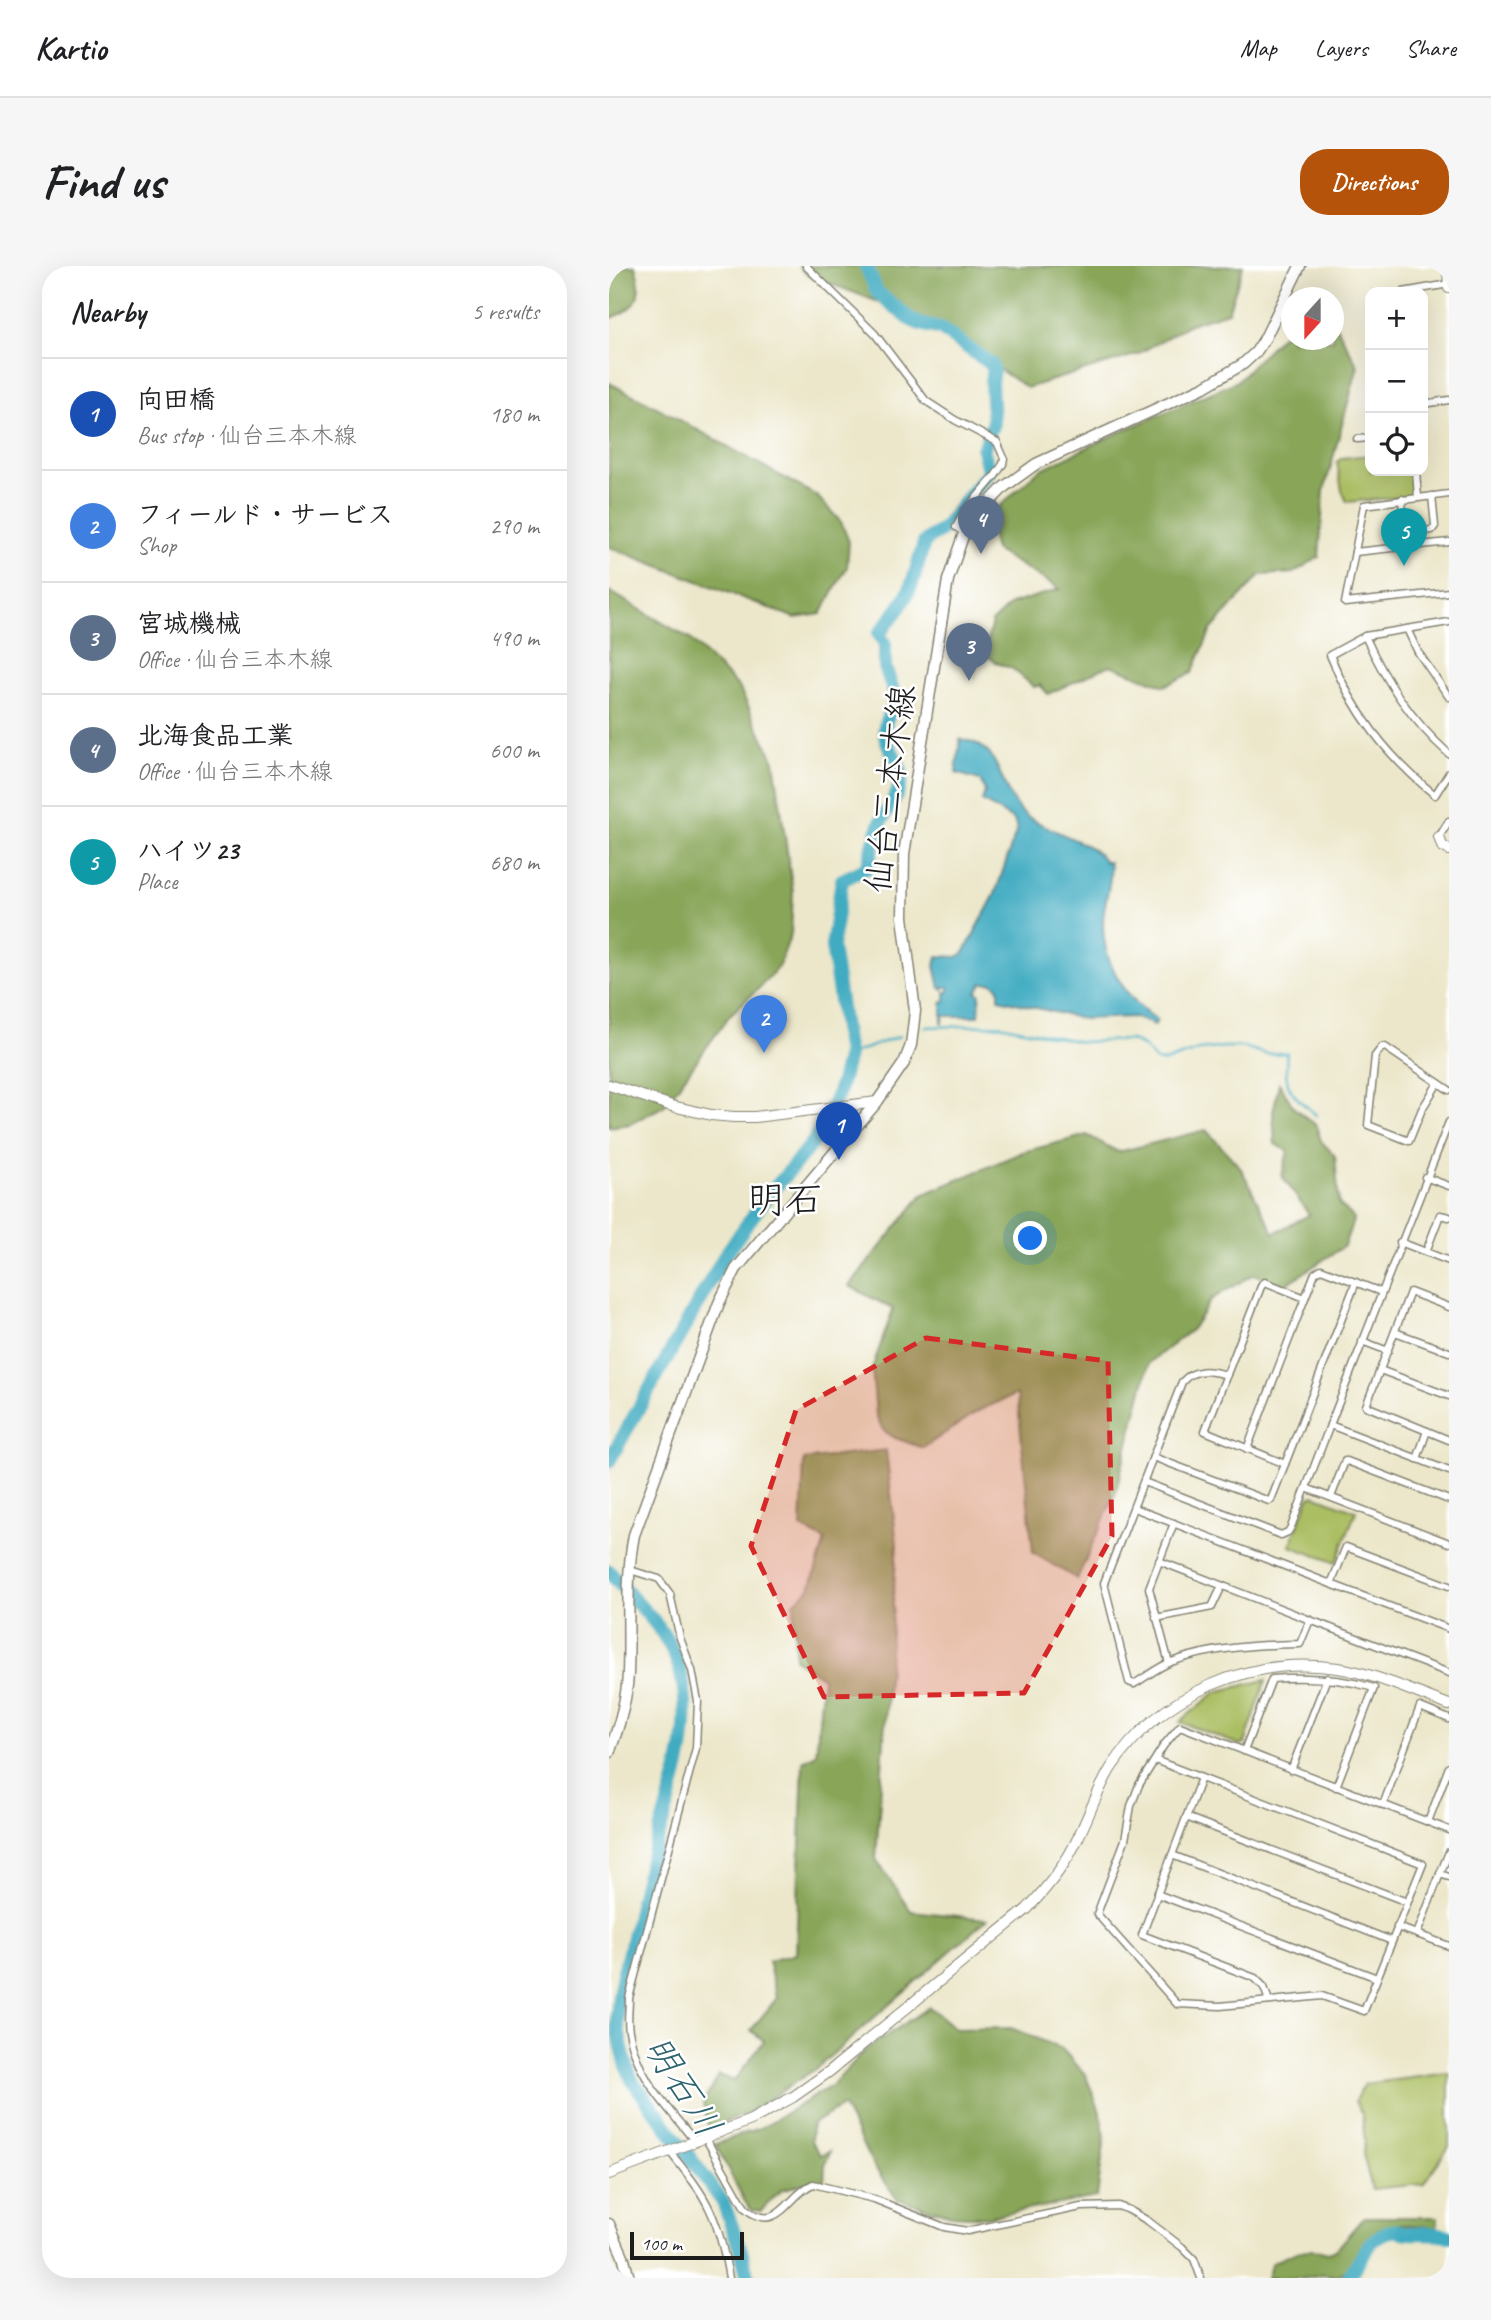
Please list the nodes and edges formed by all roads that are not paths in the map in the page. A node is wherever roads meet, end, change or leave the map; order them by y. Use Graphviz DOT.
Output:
graph roads {
  1 [pos="806,266"];
  2 [pos="1300,266"];
  3 [pos="1448,266"];
  4 [pos="1449,286"];
  5 [pos="1428,289"];
  6 [pos="1449,400"];
  7 [pos="1428,403"];
  8 [pos="1365,438"];
  9 [pos="1357,439"];
  10 [pos="1416,476"];
  11 [pos="1449,494"];
  12 [pos="1432,496"];
  13 [pos="1418,497"];
  14 [pos="1402,499"];
  15 [pos="964,533"];
  16 [pos="1449,542"];
  17 [pos="1355,552"];
  18 [pos="1449,592"];
  19 [pos="1449,622"];
  20 [pos="1408,629"];
  21 [pos="1366,636"];
  22 [pos="1449,697"];
  23 [pos="1449,754"];
  24 [pos="1449,773"];
  25 [pos="1449,821"];
  26 [pos="1439,837"];
  27 [pos="1449,844"];
  28 [pos="1449,850"];
  29 [pos="1438,1083"];
  30 [pos="609,1085"];
  31 [pos="1449,1090"];
  32 [pos="877,1102"];
  33 [pos="1449,1122"];
  34 [pos="1425,1177"];
  35 [pos="1449,1186"];
  36 [pos="1449,1217"];
  37 [pos="1400,1242"];
  38 [pos="1426,1252"];
  39 [pos="1449,1261"];
  40 [pos="1356,1282"];
  41 [pos="1381,1292"];
  42 [pos="1305,1298"];
  43 [pos="1449,1307"];
  44 [pos="1395,1332"];
  45 [pos="1362,1341"];
  46 [pos="1388,1351"];
  47 [pos="1449,1352"];
  48 [pos="1380,1370"];
  49 [pos="1227,1375"];
  50 [pos="1449,1396"];
  51 [pos="1330,1425"];
  52 [pos="1427,1431"];
  53 [pos="1449,1440"];
  54 [pos="1247,1449"];
  55 [pos="1153,1457"];
  56 [pos="1417,1458"];
  57 [pos="1285,1464"];
  58 [pos="1449,1471"];
  59 [pos="1143,1482"];
  60 [pos="1306,1488"];
  61 [pos="1331,1497"];
  62 [pos="1449,1500"];
  63 [pos="1134,1507"];
  64 [pos="1174,1523"];
  65 [pos="1449,1543"];
  66 [pos="1159,1561"];
  67 [pos="630,1575"];
  68 [pos="1331,1584"];
  69 [pos="1222,1586"];
  70 [pos="1449,1586"];
  71 [pos="1156,1618"];
  72 [pos="1310,1620"];
  73 [pos="1449,1629"];
  74 [pos="1169,1663"];
  75 [pos="1449,1673"];
  76 [pos="1327,1678"];
  77 [pos="1449,1705"];
  78 [pos="1449,1718"];
  79 [pos="1244,1751"];
  80 [pos="609,1753"];
  81 [pos="1155,1760"];
  82 [pos="1449,1768"];
  83 [pos="1291,1770"];
  84 [pos="1201,1778"];
  85 [pos="1336,1787"];
  86 [pos="1383,1805"];
  87 [pos="1187,1817"];
  88 [pos="1428,1822"];
  89 [pos="1449,1830"];
  90 [pos="1449,1852"];
  91 [pos="1172,1855"];
  92 [pos="1440,1874"];
  93 [pos="1449,1877"];
  94 [pos="1157,1894"];
  95 [pos="1407,1902"];
  96 [pos="1397,1927"];
  97 [pos="1417,1934"];
  98 [pos="1392,1941"];
  99 [pos="1449,1946"];
  100 [pos="1377,1978"];
  101 [pos="1269,2001"];
  102 [pos="698,2142"];
  103 [pos="671,2151"];
  104 [pos="609,2175"];
  105 [pos="609,2224"];
  106 [pos="629,2278"];
  107 [pos="729,2278"];
  108 [pos="1201,2278"];
  1 -- 15 [label="street"];
  2 -- 15 [label="main road, 仙台三本木線"];
  3 -- 4 [label="street"];
  4 -- 5 [label="street"];
  6 -- 7 [label="street"];
  8 -- 9 [label="street"];
  10 -- 13 [label="street"];
  11 -- 12 [label="street"];
  12 -- 13 [label="street"];
  12 -- 14 [label="street"];
  13 -- 14 [label="street"];
  14 -- 17 [label="street"];
  15 -- 32 [label="main road, 仙台三本木線"];
  16 -- 17 [label="street"];
  17 -- 18 [label="street"];
  19 -- 20 [label="street"];
  20 -- 21 [label="street"];
  20 -- 22 [label="street"];
  21 -- 23 [label="street"];
  21 -- 24 [label="street"];
  25 -- 26 [label="street"];
  26 -- 27 [label="street"];
  26 -- 28 [label="street"];
  29 -- 29 [label="street"];
  29 -- 31 [label="street"];
  30 -- 32 [label="street"];
  32 -- 67 [label="main road, 仙台三本木線"];
  33 -- 34 [label="street"];
  34 -- 35 [label="street"];
  34 -- 37 [label="street"];
  36 -- 38 [label="street"];
  37 -- 38 [label="street"];
  37 -- 41 [label="street"];
  38 -- 39 [label="street"];
  40 -- 41 [label="street"];
  40 -- 42 [label="street"];
  40 -- 57 [label="street"];
  41 -- 45 [label="street"];
  42 -- 49 [label="street"];
  42 -- 54 [label="street"];
  43 -- 44 [label="street"];
  44 -- 46 [label="street"];
  44 -- 47 [label="street"];
  45 -- 46 [label="street"];
  45 -- 51 [label="street"];
  46 -- 48 [label="street"];
  48 -- 50 [label="street"];
  48 -- 52 [label="street"];
  49 -- 54 [label="street"];
  49 -- 55 [label="street"];
  51 -- 56 [label="street"];
  51 -- 60 [label="street"];
  52 -- 53 [label="street"];
  52 -- 56 [label="street"];
  54 -- 57 [label="street"];
  55 -- 57 [label="street"];
  55 -- 59 [label="street"];
  56 -- 58 [label="street"];
  59 -- 60 [label="street"];
  59 -- 63 [label="street"];
  60 -- 61 [label="street"];
  61 -- 62 [label="street"];
  61 -- 65 [label="street"];
  63 -- 64 [label="street"];
  63 -- 74 [label="street"];
  64 -- 66 [label="street"];
  64 -- 68 [label="street"];
  66 -- 69 [label="street"];
  66 -- 71 [label="street"];
  67 -- 80 [label="main road, 仙台三本木線"];
  67 -- 102 [label="street"];
  68 -- 70 [label="street"];
  68 -- 73 [label="street"];
  69 -- 71 [label="street"];
  69 -- 72 [label="street"];
  71 -- 74 [label="street"];
  72 -- 74 [label="street"];
  72 -- 75 [label="street"];
  76 -- 79 [label="street"];
  76 -- 83 [label="street"];
  76 -- 85 [label="street"];
  77 -- 102 [label="street"];
  78 -- 86 [label="street"];
  79 -- 81 [label="street"];
  79 -- 83 [label="street"];
  81 -- 84 [label="street"];
  81 -- 101 [label="street"];
  82 -- 88 [label="street"];
  83 -- 85 [label="street"];
  84 -- 87 [label="street"];
  84 -- 95 [label="street"];
  85 -- 86 [label="street"];
  86 -- 88 [label="street"];
  87 -- 91 [label="street"];
  87 -- 95 [label="street"];
  88 -- 89 [label="street"];
  90 -- 92 [label="street"];
  91 -- 94 [label="street"];
  91 -- 98 [label="street"];
  92 -- 93 [label="street"];
  92 -- 97 [label="street"];
  94 -- 100 [label="street"];
  94 -- 101 [label="street"];
  95 -- 96 [label="street"];
  96 -- 97 [label="street"];
  96 -- 98 [label="street"];
  97 -- 99 [label="street"];
  98 -- 100 [label="street"];
  100 -- 101 [label="street"];
  102 -- 103 [label="street"];
  102 -- 108 [label="street"];
  103 -- 104 [label="street"];
  103 -- 107 [label="street"];
  105 -- 106 [label="main road"];
}
